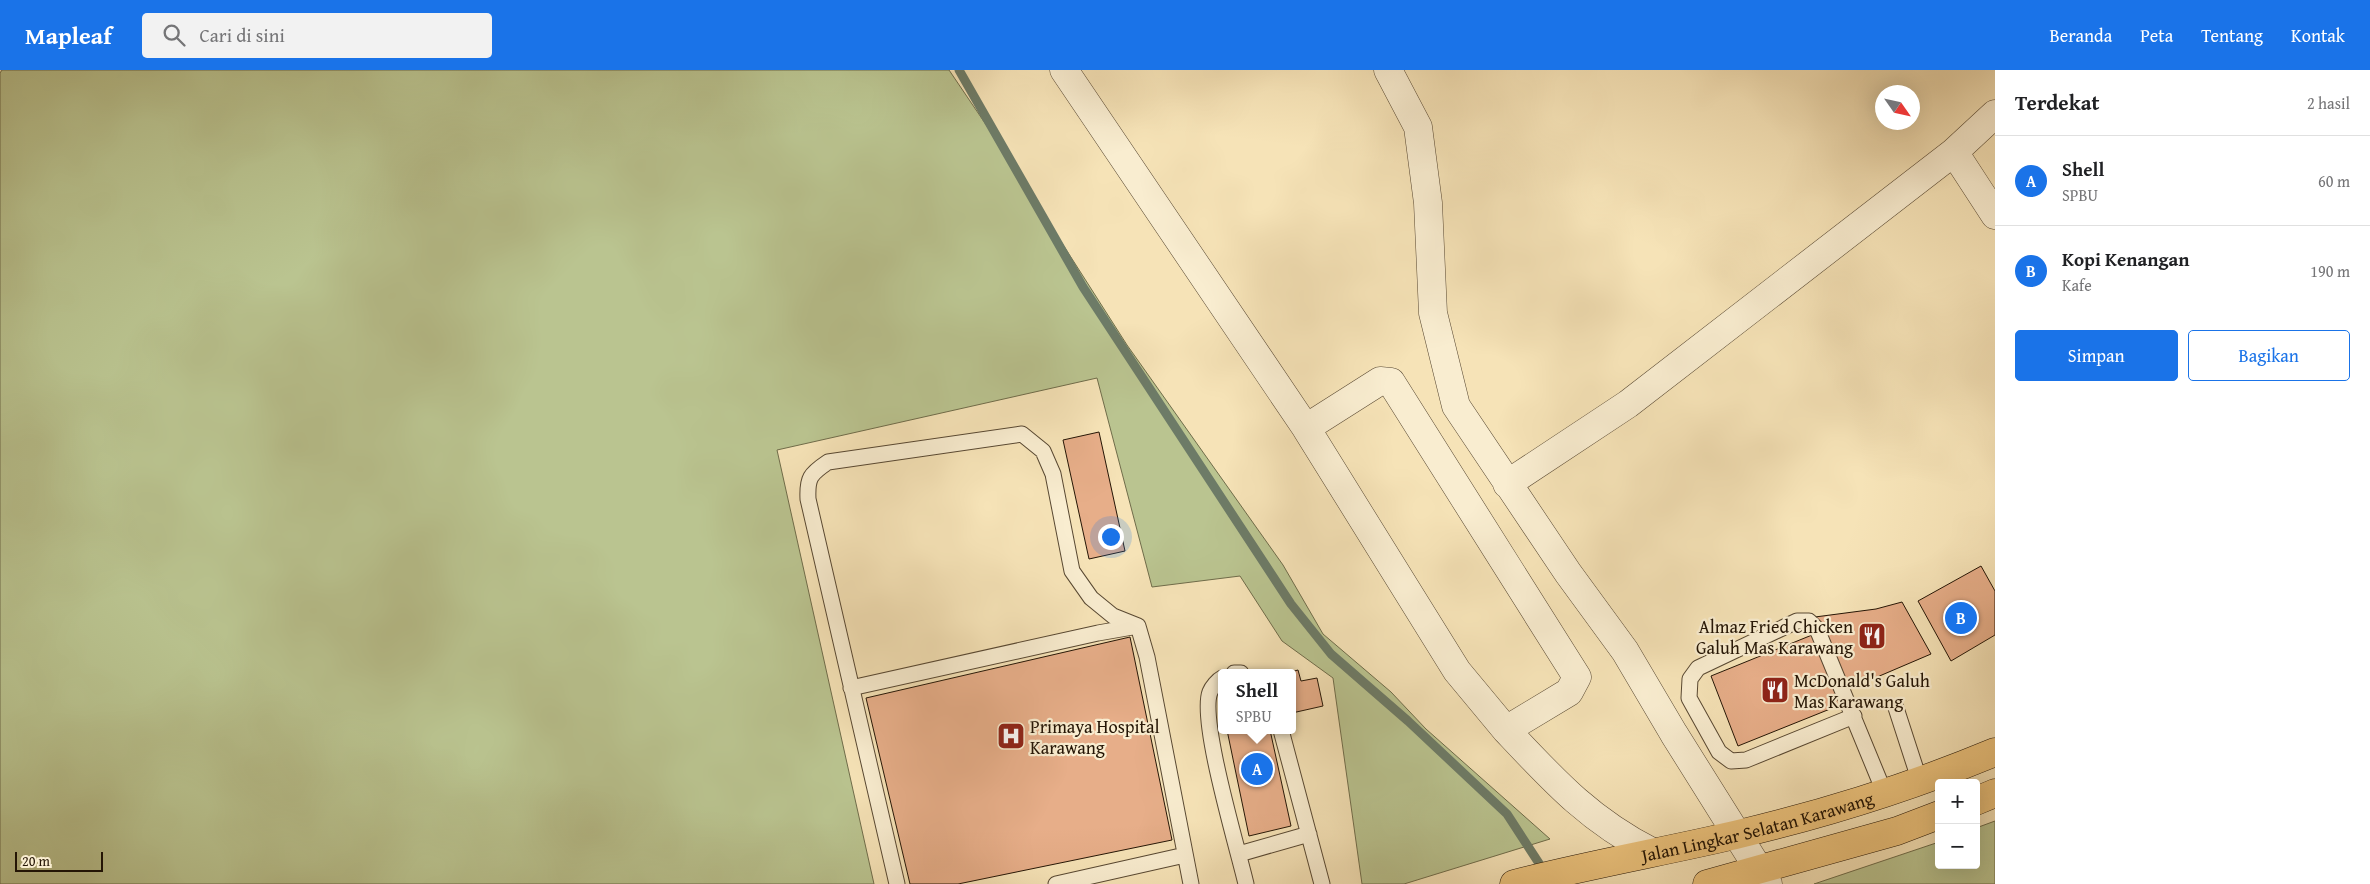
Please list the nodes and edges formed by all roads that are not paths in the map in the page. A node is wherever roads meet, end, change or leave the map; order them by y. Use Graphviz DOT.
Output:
graph roads {
  1 [pos="1064,70"];
  2 [pos="1388,70"];
  3 [pos="1995,114"];
  4 [pos="1954,152"];
  5 [pos="1995,215"];
  6 [pos="1306,428"];
  7 [pos="1507,484"];
  8 [pos="1138,626"];
  9 [pos="1218,683"];
  10 [pos="851,688"];
  11 [pos="1896,708"];
  12 [pos="1854,716"];
  13 [pos="1506,730"];
  14 [pos="1282,734"];
  15 [pos="1995,752"];
  16 [pos="1920,782"];
  17 [pos="1995,793"];
  18 [pos="1885,794"];
  19 [pos="1980,799"];
  20 [pos="1935,817"];
  21 [pos="1309,834"];
  22 [pos="1736,834"];
  23 [pos="1652,852"];
  24 [pos="1239,854"];
  25 [pos="1185,855"];
  26 [pos="1764,877"];
  27 [pos="897,884"];
  28 [pos="1056,884"];
  29 [pos="1191,884"];
  30 [pos="1246,884"];
  31 [pos="1322,884"];
  32 [pos="1514,884"];
  33 [pos="1707,884"];
  1 -- 6 [label="street"];
  2 -- 7 [label="street"];
  3 -- 4 [label="street"];
  4 -- 5 [label="street"];
  4 -- 7 [label="street"];
  6 -- 13 [label="street"];
  6 -- 13 [label="street"];
  7 -- 22 [label="street"];
  8 -- 10 [label="lane"];
  8 -- 10 [label="lane"];
  8 -- 25 [label="lane"];
  9 -- 24 [label="lane"];
  10 -- 27 [label="lane"];
  11 -- 16 [label="lane"];
  12 -- 12 [label="lane"];
  12 -- 18 [label="lane"];
  13 -- 23 [label="street"];
  14 -- 21 [label="lane"];
  15 -- 16 [label="main road, Jalan Lingkar Selatan Karawang"];
  16 -- 18 [label="main road, Jalan Lingkar Selatan Karawang"];
  17 -- 19 [label="main road"];
  18 -- 22 [label="main road, Jalan Lingkar Selatan Karawang"];
  20 -- 26 [label="main road"];
  21 -- 24 [label="lane"];
  21 -- 31 [label="lane"];
  22 -- 23 [label="main road, Jalan Lingkar Selatan Karawang"];
  22 -- 26 [label="street"];
  23 -- 32 [label="main road, Jalan Lingkar Selatan Karawang"];
  24 -- 30 [label="lane"];
  25 -- 28 [label="lane"];
  25 -- 29 [label="lane"];
  26 -- 33 [label="main road"];
}
